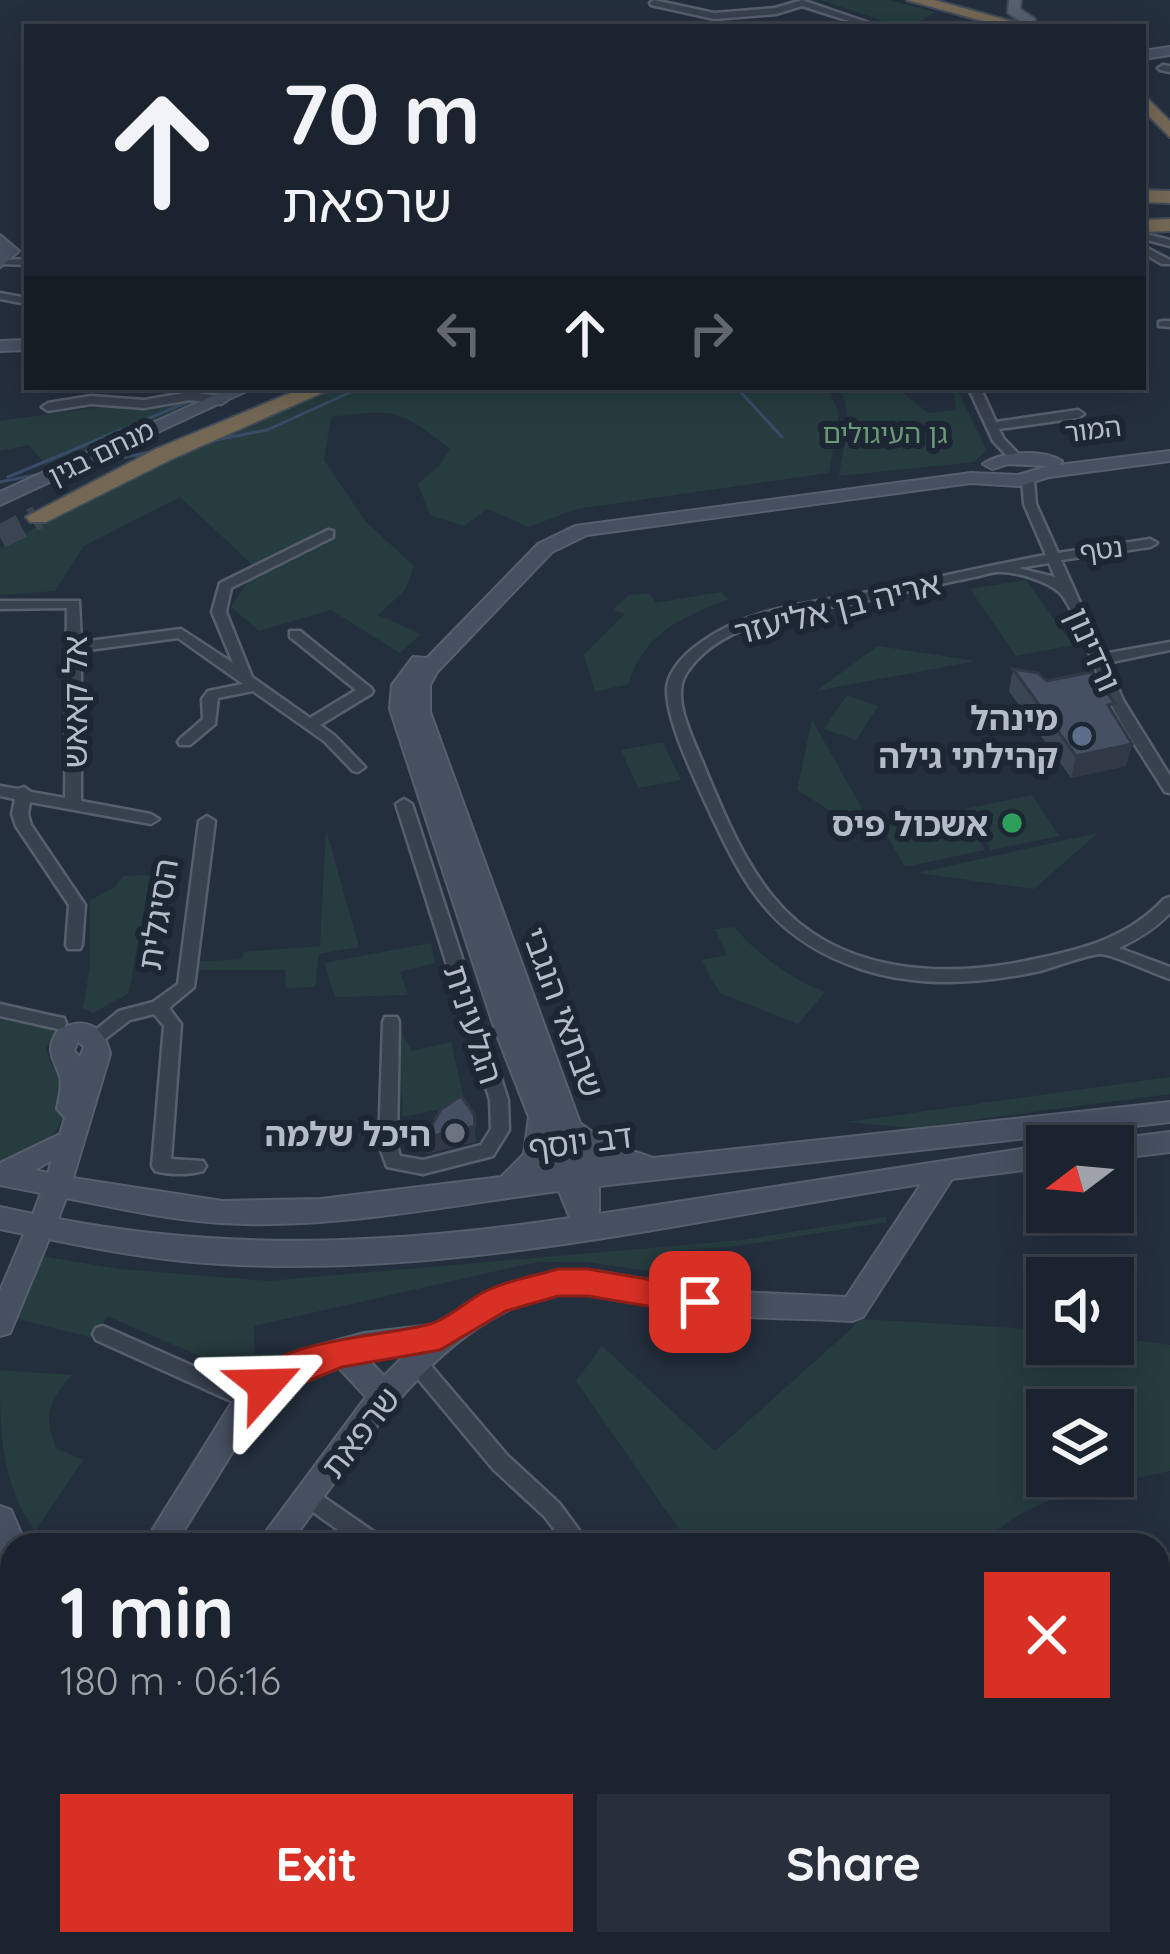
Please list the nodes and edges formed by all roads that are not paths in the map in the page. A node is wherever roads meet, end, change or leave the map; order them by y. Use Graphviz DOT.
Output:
graph roads {
  1 [pos="915,0"];
  2 [pos="1015,0"];
  3 [pos="950,1"];
  4 [pos="654,3"];
  5 [pos="993,7"];
  6 [pos="698,15"];
  7 [pos="694,24"];
  8 [pos="868,24"];
  9 [pos="1032,24"];
  10 [pos="1033,24"];
  11 [pos="1146,82"];
  12 [pos="1146,103"];
  13 [pos="1170,104"];
  14 [pos="1167,128"];
  15 [pos="0,240"];
  16 [pos="1146,251"];
  17 [pos="2,262"];
  18 [pos="1166,262"];
  19 [pos="241,390"];
  20 [pos="275,390"];
  21 [pos="317,390"];
  22 [pos="975,390"];
  23 [pos="221,400"];
  24 [pos="47,407"];
  25 [pos="1078,414"];
  26 [pos="992,426"];
  27 [pos="999,441"];
  28 [pos="1170,447"];
  29 [pos="1170,456"];
  30 [pos="1012,470"];
  31 [pos="13,503"];
  32 [pos="328,533"];
  33 [pos="1150,543"];
  34 [pos="1053,556"];
  35 [pos="988,570"];
  36 [pos="1068,592"];
  37 [pos="0,605"];
  38 [pos="295,634"];
  39 [pos="75,646"];
  40 [pos="1170,646"];
  41 [pos="1097,660"];
  42 [pos="251,683"];
  43 [pos="310,724"];
  44 [pos="185,742"];
  45 [pos="358,767"];
  46 [pos="1170,788"];
  47 [pos="0,791"];
  48 [pos="25,792"];
  49 [pos="73,802"];
  50 [pos="404,804"];
  51 [pos="151,819"];
  52 [pos="207,821"];
  53 [pos="1170,903"];
  54 [pos="74,945"];
  55 [pos="1101,948"];
  56 [pos="1170,974"];
  57 [pos="158,1007"];
  58 [pos="0,1010"];
  59 [pos="513,1014"];
  60 [pos="392,1022"];
  61 [pos="58,1023"];
  62 [pos="475,1023"];
  63 [pos="96,1046"];
  64 [pos="538,1102"];
  65 [pos="1170,1112"];
  66 [pos="569,1129"];
  67 [pos="58,1144"];
  68 [pos="1164,1147"];
  69 [pos="1134,1148"];
  70 [pos="1026,1159"];
  71 [pos="197,1166"];
  72 [pos="658,1168"];
  73 [pos="944,1170"];
  74 [pos="2,1175"];
  75 [pos="576,1178"];
  76 [pos="48,1183"];
  77 [pos="855,1183"];
  78 [pos="509,1186"];
  79 [pos="3,1223"];
  80 [pos="586,1224"];
  81 [pos="42,1226"];
  82 [pos="904,1229"];
  83 [pos="8,1288"];
  84 [pos="0,1324"];
  85 [pos="103,1334"];
  86 [pos="440,1336"];
  87 [pos="342,1352"];
  88 [pos="415,1361"];
  89 [pos="386,1398"];
  90 [pos="249,1400"];
  91 [pos="309,1497"];
  92 [pos="166,1533"];
  93 [pos="281,1533"];
  94 [pos="359,1533"];
  95 [pos="570,1533"];
  1 -- 5 [label="highway"];
  2 -- 10 [label="main road"];
  3 -- 5 [label="highway"];
  4 -- 6 [label="street"];
  5 -- 9 [label="highway"];
  6 -- 7 [label="street"];
  6 -- 8 [label="street"];
  11 -- 13 [label="highway"];
  12 -- 14 [label="highway"];
  15 -- 17 [label="street"];
  16 -- 18 [label="street"];
  19 -- 23 [label="street"];
  20 -- 31 [label="highway, מנחם בגין"];
  21 -- 31 [label="highway, מנחם בגין"];
  22 -- 26 [label="street, ורדינון"];
  23 -- 24 [label="street"];
  23 -- 31 [label="street"];
  25 -- 26 [label="street"];
  26 -- 27 [label="street, ורדינון"];
  27 -- 30 [label="street"];
  27 -- 30 [label="street, ורדינון"];
  28 -- 30 [label="street, המור"];
  29 -- 30 [label="street, המור"];
  30 -- 34 [label="street, ורדינון"];
  30 -- 59 [label="street, שבתאי הנגבי"];
  32 -- 42 [label="street"];
  33 -- 34 [label="street, נטף"];
  34 -- 35 [label="street, אריה בן אליעזר"];
  34 -- 36 [label="street, ורדינון"];
  35 -- 36 [label="street"];
  35 -- 55 [label="street, אריה בן אליעזר"];
  36 -- 41 [label="street, ורדינון"];
  37 -- 39 [label="street, אל קאאש"];
  38 -- 43 [label="street"];
  39 -- 42 [label="street"];
  39 -- 49 [label="street, אל קאאש"];
  40 -- 41 [label="street"];
  41 -- 46 [label="street, ורדינון"];
  42 -- 43 [label="street"];
  42 -- 44 [label="street"];
  43 -- 45 [label="street"];
  47 -- 48 [label="street"];
  48 -- 49 [label="street"];
  48 -- 54 [label="street"];
  49 -- 51 [label="street"];
  50 -- 62 [label="street, הגלעינית"];
  52 -- 57 [label="street, הסיגלית"];
  53 -- 55 [label="street, אריה בן אליעזר"];
  55 -- 56 [label="street"];
  57 -- 63 [label="street, הסיגלית"];
  57 -- 71 [label="street, הסיגלית"];
  58 -- 61 [label="street"];
  59 -- 62 [label="street"];
  59 -- 64 [label="street, שבתאי הנגבי"];
  59 -- 66 [label="street, שבתאי הנגבי"];
  60 -- 62 [label="street, הגלעינית"];
  63 -- 67 [label="street"];
  63 -- 76 [label="street"];
  64 -- 75 [label="street, שבתאי הנגבי"];
  64 -- 78 [label="street"];
  65 -- 72 [label="street, דב יוסף"];
  66 -- 72 [label="street"];
  66 -- 75 [label="street, שבתאי הנגבי"];
  67 -- 74 [label="street"];
  67 -- 76 [label="street"];
  68 -- 69 [label="street"];
  70 -- 73 [label="street"];
  72 -- 75 [label="street, דב יוסף"];
  73 -- 77 [label="street"];
  73 -- 82 [label="street, שרפאת"];
  74 -- 76 [label="street, דב יוסף"];
  75 -- 78 [label="street, דב יוסף"];
  75 -- 80 [label="street, שבתאי הנגבי"];
  76 -- 78 [label="street, דב יוסף"];
  76 -- 79 [label="street"];
  76 -- 81 [label="street"];
  77 -- 80 [label="street"];
  77 -- 82 [label="street"];
  79 -- 81 [label="street"];
  80 -- 81 [label="street"];
  81 -- 83 [label="street"];
  82 -- 86 [label="street, שרפאת"];
  83 -- 84 [label="street"];
  85 -- 90 [label="street"];
  86 -- 87 [label="street"];
  86 -- 88 [label="street, שרפאת"];
  87 -- 89 [label="street"];
  87 -- 90 [label="street"];
  88 -- 89 [label="street, שרפאת"];
  88 -- 95 [label="street"];
  89 -- 91 [label="street, שרפאת"];
  90 -- 92 [label="street"];
  91 -- 93 [label="street, שרפאת"];
  91 -- 94 [label="street"];
}
